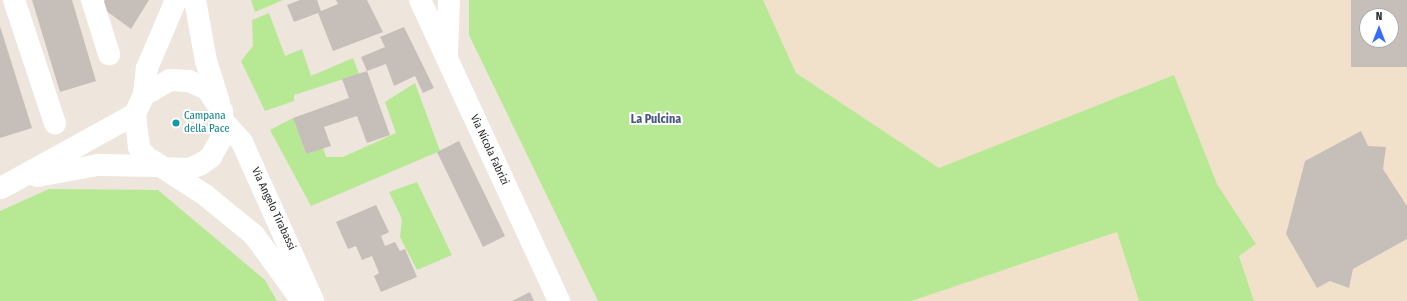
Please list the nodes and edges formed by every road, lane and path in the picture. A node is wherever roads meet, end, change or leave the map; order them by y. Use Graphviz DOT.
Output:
graph roads {
  1 [pos="14,0"];
  2 [pos="92,0"];
  3 [pos="176,0"];
  4 [pos="195,0"];
  5 [pos="420,0"];
  6 [pos="449,0"];
  7 [pos="109,54"];
  8 [pos="448,60"];
  9 [pos="140,104"];
  10 [pos="222,113"];
  11 [pos="55,123"];
  12 [pos="162,167"];
  13 [pos="0,187"];
  14 [pos="302,301"];
  15 [pos="313,301"];
  16 [pos="559,301"];
  1 -- 11 [label="street"];
  2 -- 7 [label="street"];
  3 -- 9 [label="street"];
  4 -- 10 [label="street"];
  5 -- 8 [label="street, Via Nicola Fabrizi"];
  6 -- 8 [label="street"];
  8 -- 16 [label="street, Via Nicola Fabrizi"];
  9 -- 10 [label="street"];
  9 -- 12 [label="street"];
  9 -- 13 [label="street"];
  10 -- 12 [label="street"];
  10 -- 15 [label="street, Via Angelo Tirabassi"];
  12 -- 13 [label="street"];
  12 -- 14 [label="street, Via Angelo Tirabassi"];
}
